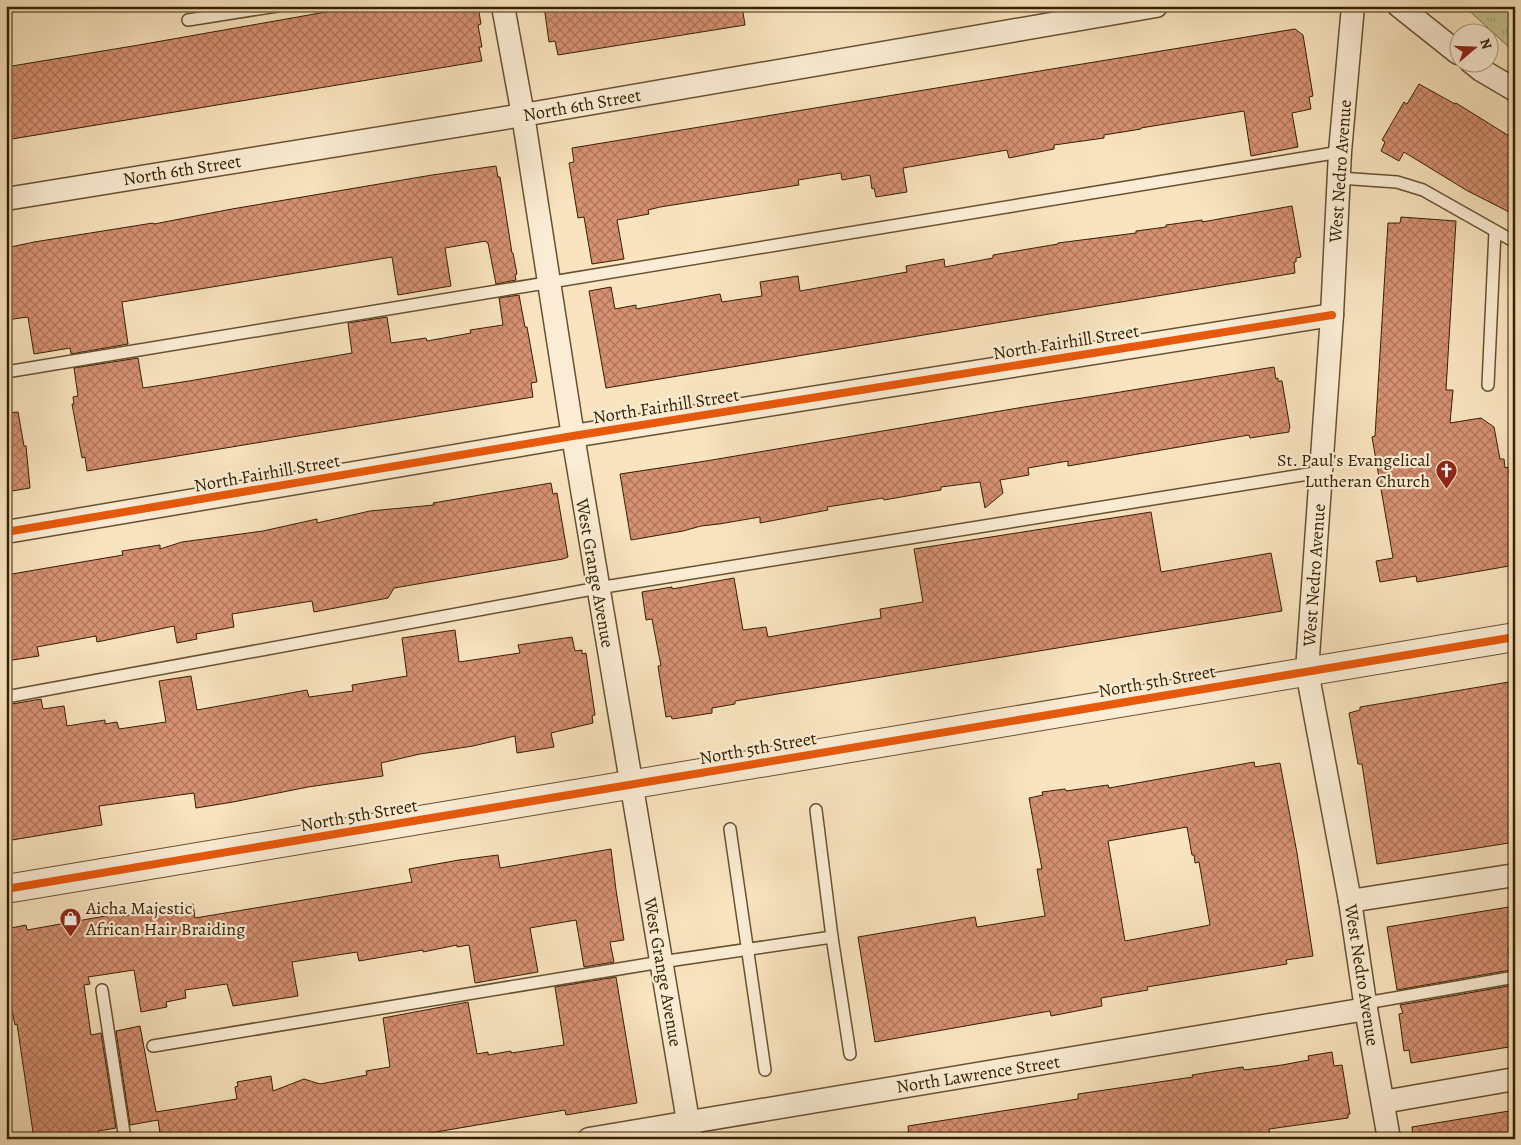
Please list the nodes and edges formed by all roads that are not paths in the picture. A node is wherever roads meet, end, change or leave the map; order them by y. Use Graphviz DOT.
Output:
graph roads {
  1 [pos="277,6"];
  2 [pos="503,6"];
  3 [pos="1156,6"];
  4 [pos="1353,6"];
  5 [pos="1399,6"];
  6 [pos="188,20"];
  7 [pos="1448,45"];
  8 [pos="1484,72"];
  9 [pos="1515,90"];
  10 [pos="523,115"];
  11 [pos="1340,152"];
  12 [pos="1339,178"];
  13 [pos="6,198"];
  14 [pos="1495,231"];
  15 [pos="1515,242"];
  16 [pos="549,282"];
  17 [pos="1332,315"];
  18 [pos="6,372"];
  19 [pos="1488,385"];
  20 [pos="572,436"];
  21 [pos="1321,472"];
  22 [pos="6,532"];
  23 [pos="598,588"];
  24 [pos="1515,637"];
  25 [pos="1307,671"];
  26 [pos="6,697"];
  27 [pos="631,784"];
  28 [pos="816,810"];
  29 [pos="730,829"];
  30 [pos="1515,875"];
  31 [pos="6,889"];
  32 [pos="1350,901"];
  33 [pos="832,937"];
  34 [pos="747,950"];
  35 [pos="661,962"];
  36 [pos="1515,977"];
  37 [pos="102,990"];
  38 [pos="1366,1006"];
  39 [pos="153,1046"];
  40 [pos="850,1054"];
  41 [pos="765,1070"];
  42 [pos="1515,1079"];
  43 [pos="1383,1102"];
  44 [pos="690,1131"];
  45 [pos="125,1139"];
  46 [pos="589,1139"];
  47 [pos="1389,1139"];
  1 -- 6 [label="lane"];
  2 -- 10 [label="street, West Grange Avenue"];
  3 -- 10 [label="street, North 6th Street"];
  4 -- 11 [label="street, West Nedro Avenue"];
  5 -- 7 [label="street"];
  8 -- 9 [label="street"];
  10 -- 13 [label="street, North 6th Street"];
  10 -- 16 [label="street, West Grange Avenue"];
  11 -- 12 [label="street, West Nedro Avenue"];
  11 -- 16 [label="lane"];
  12 -- 14 [label="lane"];
  12 -- 17 [label="street, West Nedro Avenue"];
  14 -- 15 [label="lane"];
  14 -- 19 [label="lane"];
  16 -- 18 [label="lane"];
  16 -- 20 [label="street, West Grange Avenue"];
  17 -- 20 [label="street, North Fairhill Street"];
  17 -- 21 [label="street, West Nedro Avenue"];
  20 -- 22 [label="street, North Fairhill Street"];
  20 -- 23 [label="street, West Grange Avenue"];
  21 -- 23 [label="lane"];
  21 -- 25 [label="street, West Nedro Avenue"];
  23 -- 26 [label="lane"];
  23 -- 27 [label="street, West Grange Avenue"];
  24 -- 25 [label="street, North 5th Street"];
  25 -- 27 [label="street, North 5th Street"];
  25 -- 32 [label="street, West Nedro Avenue"];
  27 -- 31 [label="street, North 5th Street"];
  27 -- 35 [label="street, West Grange Avenue"];
  28 -- 33 [label="lane"];
  29 -- 34 [label="lane"];
  30 -- 32 [label="street"];
  32 -- 38 [label="street, West Nedro Avenue"];
  33 -- 34 [label="lane"];
  33 -- 40 [label="lane"];
  34 -- 35 [label="lane"];
  34 -- 41 [label="lane"];
  35 -- 39 [label="lane"];
  35 -- 44 [label="street, West Grange Avenue"];
  36 -- 38 [label="lane"];
  37 -- 45 [label="lane"];
  38 -- 43 [label="street, West Nedro Avenue"];
  38 -- 44 [label="street, North Lawrence Street"];
  42 -- 43 [label="street"];
  43 -- 47 [label="street, West Nedro Avenue"];
  44 -- 46 [label="street, North Lawrence Street"];
}
